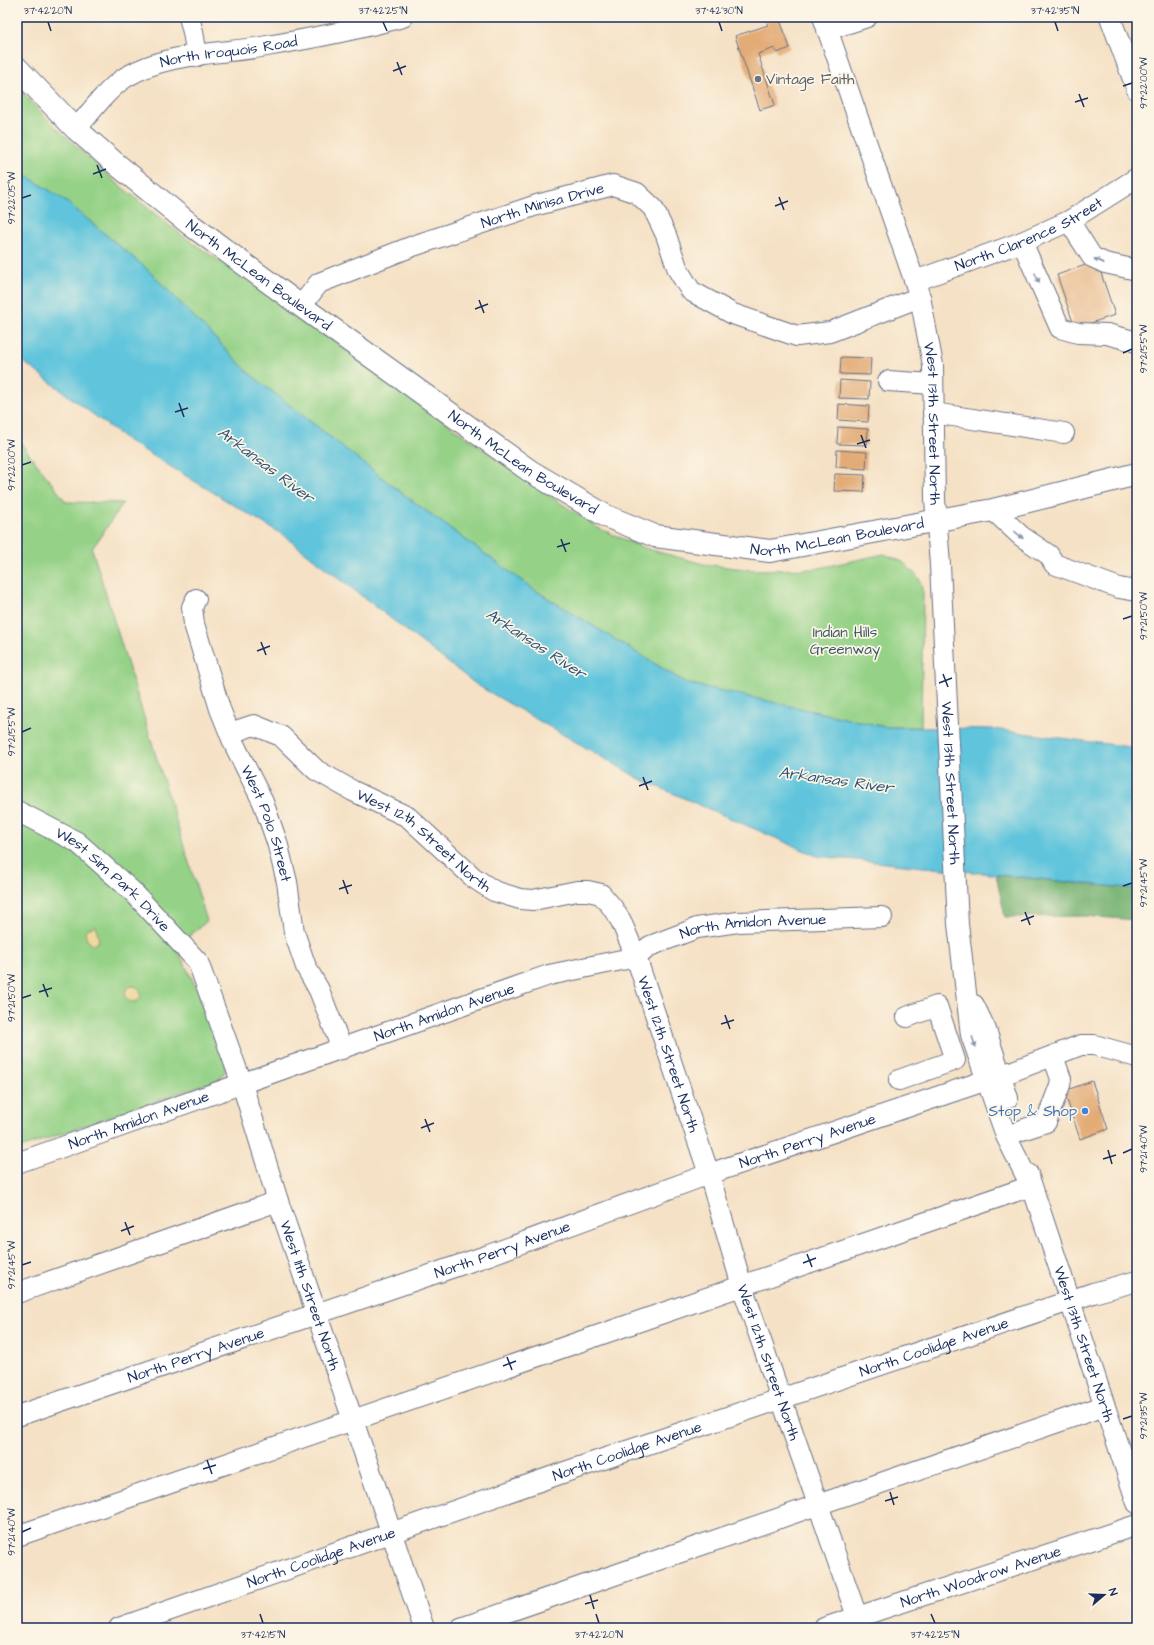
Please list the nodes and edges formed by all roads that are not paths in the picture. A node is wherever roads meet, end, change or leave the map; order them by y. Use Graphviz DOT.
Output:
graph roads {
  1 [pos="188,17"];
  2 [pos="403,17"];
  3 [pos="867,17"];
  4 [pos="1110,17"];
  5 [pos="825,24"];
  6 [pos="197,56"];
  7 [pos="17,68"];
  8 [pos="1137,90"];
  9 [pos="76,129"];
  10 [pos="1137,178"];
  11 [pos="1069,221"];
  12 [pos="1022,242"];
  13 [pos="1137,270"];
  14 [pos="918,289"];
  15 [pos="301,306"];
  16 [pos="1137,342"];
  17 [pos="888,381"];
  18 [pos="933,384"];
  19 [pos="933,413"];
  20 [pos="1064,433"];
  21 [pos="1137,474"];
  22 [pos="993,510"];
  23 [pos="936,521"];
  24 [pos="1137,591"];
  25 [pos="196,599"];
  26 [pos="230,733"];
  27 [pos="17,811"];
  28 [pos="882,917"];
  29 [pos="636,957"];
  30 [pos="198,962"];
  31 [pos="907,1017"];
  32 [pos="342,1048"];
  33 [pos="1053,1056"];
  34 [pos="1137,1057"];
  35 [pos="994,1078"];
  36 [pos="900,1080"];
  37 [pos="242,1084"];
  38 [pos="1019,1131"];
  39 [pos="17,1163"];
  40 [pos="709,1174"];
  41 [pos="1030,1186"];
  42 [pos="278,1201"];
  43 [pos="1137,1281"];
  44 [pos="742,1286"];
  45 [pos="17,1293"];
  46 [pos="1070,1301"];
  47 [pos="316,1314"];
  48 [pos="781,1398"];
  49 [pos="1104,1406"];
  50 [pos="17,1416"];
  51 [pos="353,1421"];
  52 [pos="1137,1503"];
  53 [pos="818,1505"];
  54 [pos="1137,1525"];
  55 [pos="392,1532"];
  56 [pos="17,1536"];
  57 [pos="859,1622"];
  58 [pos="119,1628"];
  59 [pos="424,1628"];
  60 [pos="462,1628"];
  61 [pos="824,1628"];
  1 -- 6 [label="street"];
  2 -- 6 [label="street, North Iroquois Road"];
  3 -- 5 [label="street"];
  4 -- 8 [label="street"];
  5 -- 14 [label="street, West 13th Street North"];
  6 -- 9 [label="street, North Iroquois Road"];
  7 -- 9 [label="main road, North McLean Boulevard"];
  9 -- 15 [label="main road, North McLean Boulevard"];
  10 -- 11 [label="street, North Clarence Street"];
  11 -- 12 [label="street, North Clarence Street"];
  13 -- 11 [label="street, one-way"];
  12 -- 14 [label="street, North Clarence Street"];
  12 -- 16 [label="street, one-way"];
  14 -- 15 [label="street, North Minisa Drive"];
  14 -- 18 [label="street, West 13th Street North"];
  15 -- 23 [label="main road, North McLean Boulevard"];
  17 -- 18 [label="street"];
  18 -- 19 [label="street, West 13th Street North"];
  19 -- 20 [label="street"];
  19 -- 23 [label="street, West 13th Street North"];
  21 -- 22 [label="main road, North McLean Boulevard"];
  22 -- 23 [label="main road, North McLean Boulevard"];
  22 -- 24 [label="street, one-way"];
  23 -- 35 [label="street, West 13th Street North"];
  25 -- 26 [label="street, West Polo Street"];
  26 -- 29 [label="street, West 12th Street North"];
  26 -- 32 [label="street, West Polo Street"];
  27 -- 30 [label="street, West Sim Park Drive"];
  28 -- 29 [label="street, North Amidon Avenue"];
  29 -- 32 [label="street, North Amidon Avenue"];
  29 -- 40 [label="street, West 12th Street North"];
  30 -- 37 [label="street, West 11th Street North"];
  31 -- 36 [label="street"];
  32 -- 37 [label="street, North Amidon Avenue"];
  33 -- 34 [label="street, North Perry Avenue"];
  33 -- 35 [label="street, North Perry Avenue"];
  33 -- 38 [label="street"];
  35 -- 38 [label="street, West 13th Street North"];
  35 -- 40 [label="street, North Perry Avenue"];
  35 -- 41 [label="street, West 13th Street North"];
  37 -- 39 [label="street, North Amidon Avenue"];
  37 -- 42 [label="street, West 11th Street North"];
  38 -- 41 [label="street, West 13th Street North"];
  40 -- 44 [label="street, West 12th Street North"];
  40 -- 47 [label="street, North Perry Avenue"];
  41 -- 44 [label="street"];
  41 -- 46 [label="street, West 13th Street North"];
  42 -- 45 [label="street"];
  42 -- 47 [label="street, West 11th Street North"];
  43 -- 46 [label="street, North Coolidge Avenue"];
  44 -- 48 [label="street, West 12th Street North"];
  44 -- 51 [label="street"];
  46 -- 48 [label="street, North Coolidge Avenue"];
  46 -- 49 [label="street, West 13th Street North"];
  47 -- 50 [label="street, North Perry Avenue"];
  47 -- 51 [label="street, West 11th Street North"];
  48 -- 53 [label="street, West 12th Street North"];
  48 -- 55 [label="street, North Coolidge Avenue"];
  49 -- 52 [label="street, West 13th Street North"];
  49 -- 53 [label="street"];
  51 -- 55 [label="street, West 11th Street North"];
  51 -- 56 [label="street"];
  53 -- 57 [label="street, West 12th Street North"];
  53 -- 60 [label="street"];
  54 -- 57 [label="street, North Woodrow Avenue"];
  55 -- 58 [label="street, North Coolidge Avenue"];
  55 -- 59 [label="street, West 11th Street North"];
  57 -- 61 [label="street, North Woodrow Avenue"];
}
